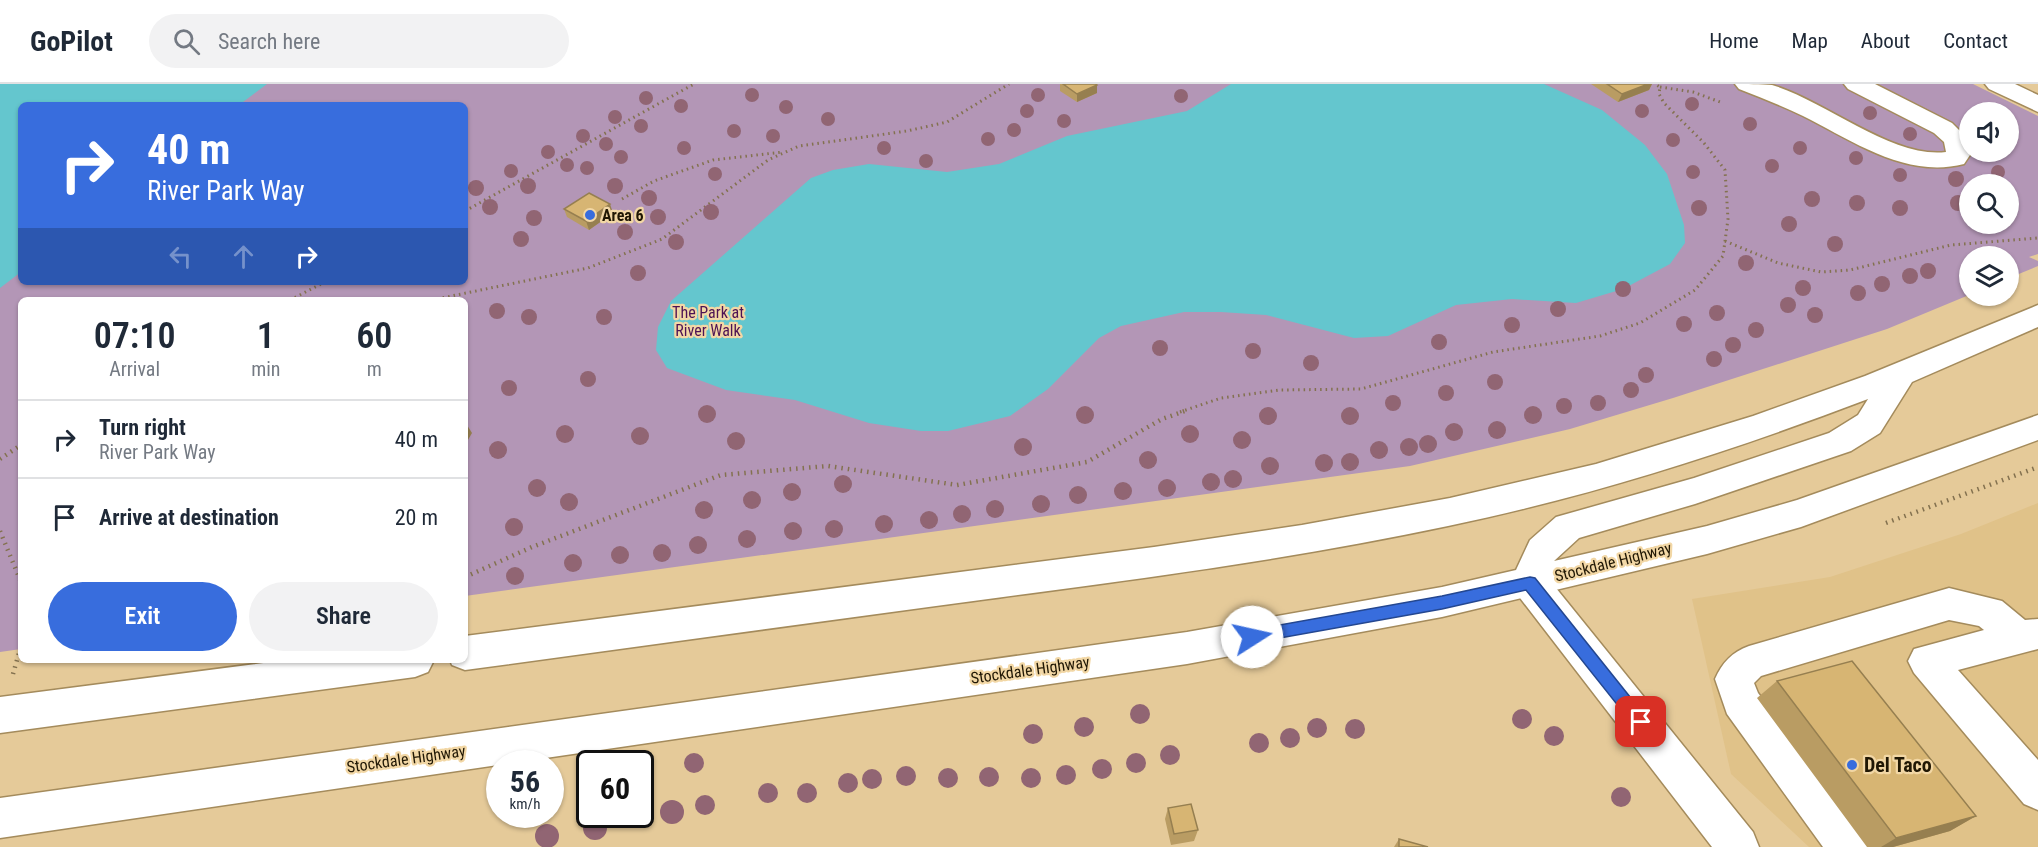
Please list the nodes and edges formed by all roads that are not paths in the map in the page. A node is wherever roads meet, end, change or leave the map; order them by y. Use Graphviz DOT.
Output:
graph roads {
  1 [pos="1747,84"];
  2 [pos="1856,84"];
  3 [pos="1997,84"];
  4 [pos="2038,105"];
  5 [pos="2038,315"];
  6 [pos="1903,371"];
  7 [pos="2038,427"];
  8 [pos="1530,583"];
  9 [pos="2029,636"];
  10 [pos="468,653"];
  11 [pos="392,663"];
  12 [pos="0,715"];
  13 [pos="2038,790"];
  14 [pos="0,818"];
  15 [pos="1738,847"];
  16 [pos="1849,847"];
  1 -- 2 [label="main road"];
  3 -- 4 [label="main road"];
  5 -- 6 [label="main road"];
  6 -- 8 [label="main road"];
  6 -- 10 [label="main road"];
  7 -- 8 [label="main road, Stockdale Highway"];
  8 -- 14 [label="main road, Stockdale Highway"];
  8 -- 15 [label="main road"];
  9 -- 13 [label="main road"];
  9 -- 16 [label="main road"];
  11 -- 12 [label="main road"];
}
